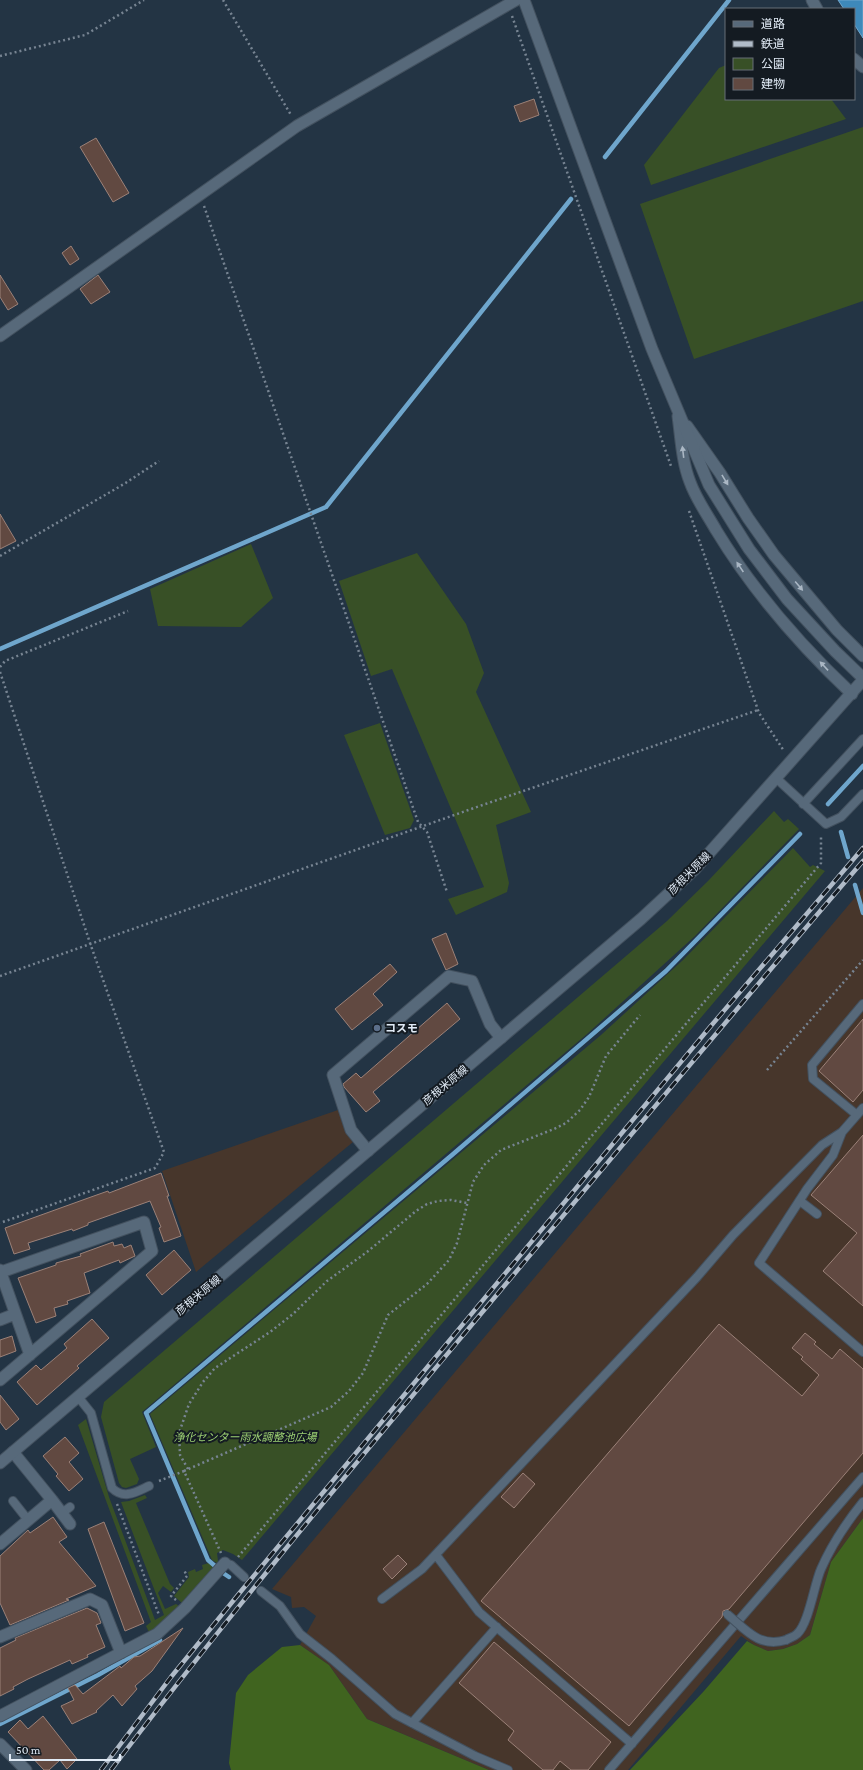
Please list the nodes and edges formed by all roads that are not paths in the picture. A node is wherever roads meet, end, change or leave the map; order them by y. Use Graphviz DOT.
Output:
graph roads {
  1 [pos="524,0"];
  2 [pos="512,2"];
  3 [pos="855,60"];
  4 [pos="863,67"];
  5 [pos="0,336"];
  6 [pos="678,414"];
  7 [pos="863,656"];
  8 [pos="863,679"];
  9 [pos="852,694"];
  10 [pos="863,739"];
  11 [pos="776,778"];
  12 [pos="863,794"];
  13 [pos="804,804"];
  14 [pos="863,1004"];
  15 [pos="501,1038"];
  16 [pos="863,1108"];
  17 [pos="857,1115"];
  18 [pos="842,1132"];
  19 [pos="368,1151"];
  20 [pos="800,1201"];
  21 [pos="816,1214"];
  22 [pos="0,1271"];
  23 [pos="16,1314"];
  24 [pos="0,1320"];
  25 [pos="863,1352"];
  26 [pos="30,1355"];
  27 [pos="0,1380"];
  28 [pos="79,1398"];
  29 [pos="13,1452"];
  30 [pos="0,1463"];
  31 [pos="863,1477"];
  32 [pos="149,1486"];
  33 [pos="52,1500"];
  34 [pos="13,1501"];
  35 [pos="863,1502"];
  36 [pos="28,1520"];
  37 [pos="70,1524"];
  38 [pos="0,1544"];
  39 [pos="436,1555"];
  40 [pos="225,1560"];
  41 [pos="244,1577"];
  42 [pos="262,1591"];
  43 [pos="382,1599"];
  44 [pos="727,1614"];
  45 [pos="496,1627"];
  46 [pos="0,1637"];
  47 [pos="121,1653"];
  48 [pos="0,1716"];
  49 [pos="412,1723"];
  50 [pos="0,1744"];
  51 [pos="632,1744"];
  52 [pos="26,1770"];
  53 [pos="508,1770"];
  54 [pos="609,1770"];
  1 -- 6 [label="street"];
  2 -- 5 [label="street"];
  3 -- 4 [label="street"];
  6 -- 7 [label="street, one-way"];
  6 -- 8 [label="street"];
  9 -- 6 [label="street, one-way"];
  8 -- 9 [label="street, 彦根米原線"];
  9 -- 11 [label="street, 彦根米原線"];
  10 -- 13 [label="lane"];
  11 -- 13 [label="lane"];
  11 -- 15 [label="street, 彦根米原線"];
  12 -- 13 [label="lane"];
  14 -- 17 [label="lane"];
  15 -- 19 [label="street, 彦根米原線"];
  15 -- 19 [label="street"];
  16 -- 17 [label="lane"];
  17 -- 18 [label="lane"];
  18 -- 20 [label="lane"];
  18 -- 39 [label="lane"];
  19 -- 28 [label="street, 彦根米原線"];
  20 -- 21 [label="lane"];
  20 -- 25 [label="lane"];
  22 -- 23 [label="street"];
  22 -- 26 [label="street"];
  23 -- 24 [label="street"];
  23 -- 26 [label="street"];
  26 -- 27 [label="street"];
  28 -- 29 [label="street, 彦根米原線"];
  28 -- 32 [label="lane"];
  29 -- 30 [label="street, 彦根米原線"];
  29 -- 33 [label="street"];
  31 -- 51 [label="lane"];
  33 -- 36 [label="street"];
  33 -- 37 [label="street"];
  34 -- 36 [label="lane"];
  35 -- 44 [label="lane, bridge"];
  36 -- 38 [label="street"];
  39 -- 43 [label="lane"];
  39 -- 45 [label="lane"];
  40 -- 41 [label="lane"];
  40 -- 47 [label="street"];
  42 -- 49 [label="lane"];
  45 -- 49 [label="lane"];
  45 -- 51 [label="lane"];
  46 -- 47 [label="street"];
  47 -- 48 [label="street"];
  49 -- 53 [label="lane"];
  50 -- 52 [label="street"];
  51 -- 54 [label="lane"];
}
